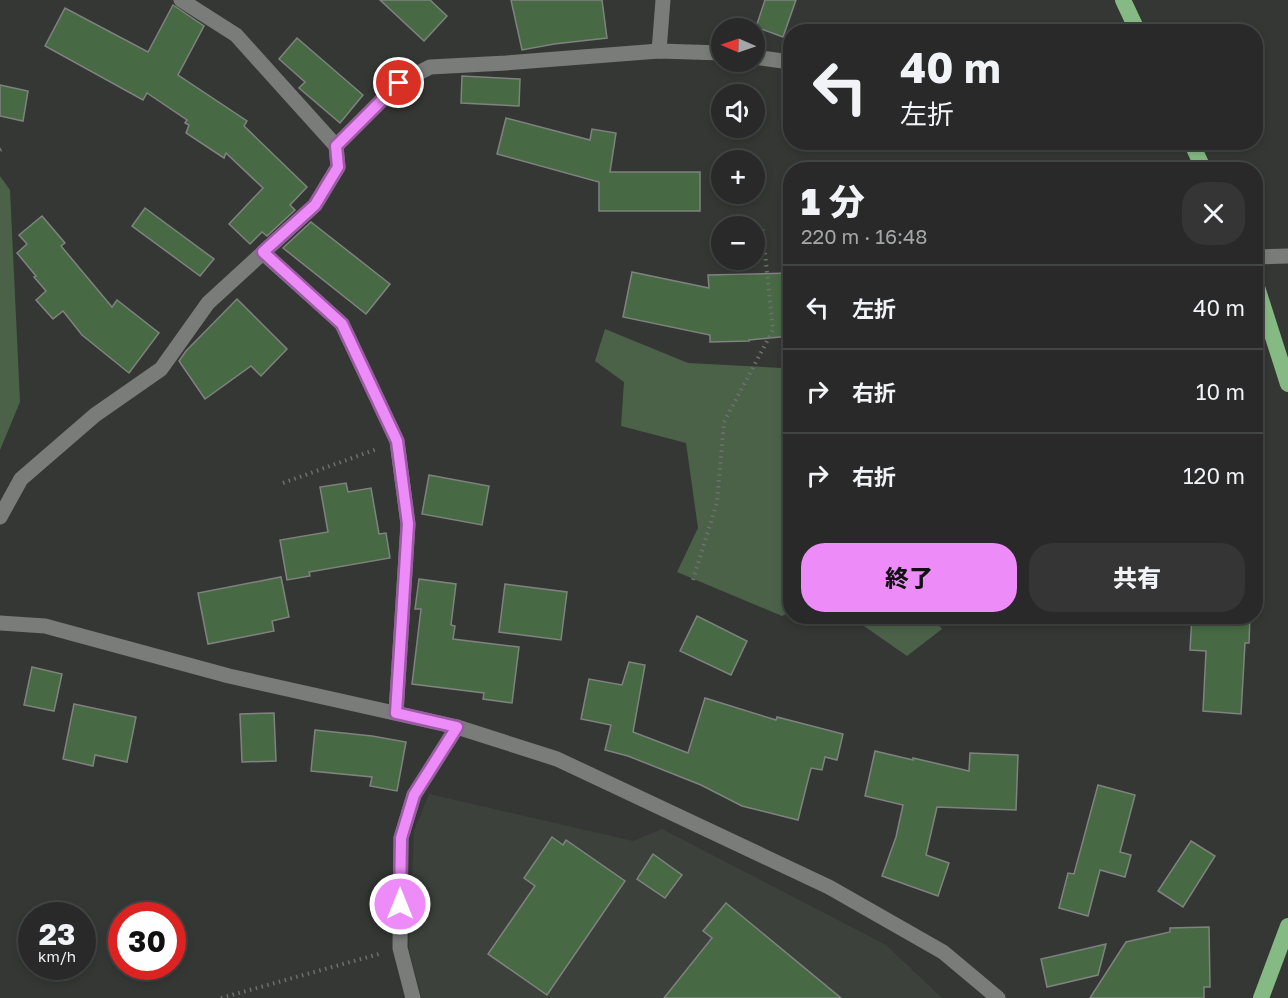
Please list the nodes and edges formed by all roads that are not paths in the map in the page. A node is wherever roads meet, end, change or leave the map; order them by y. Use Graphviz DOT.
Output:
graph roads {
  1 [pos="181,0"];
  2 [pos="663,0"];
  3 [pos="1122,0"];
  4 [pos="1134,24"];
  5 [pos="659,51"];
  6 [pos="711,53"];
  7 [pos="765,59"];
  8 [pos="783,61"];
  9 [pos="336,146"];
  10 [pos="263,252"];
  11 [pos="1288,256"];
  12 [pos="1263,257"];
  13 [pos="1263,306"];
  14 [pos="1288,384"];
  15 [pos="0,517"];
  16 [pos="0,623"];
  17 [pos="396,713"];
  18 [pos="457,727"];
  19 [pos="1288,926"];
  20 [pos="413,998"];
  21 [pos="998,998"];
  22 [pos="1261,998"];
  1 -- 9 [label="street"];
  2 -- 5 [label="street"];
  3 -- 4 [label="highway"];
  5 -- 6 [label="street"];
  5 -- 9 [label="street"];
  7 -- 8 [label="street"];
  9 -- 10 [label="street"];
  10 -- 15 [label="street"];
  10 -- 17 [label="street"];
  11 -- 12 [label="street"];
  13 -- 14 [label="highway"];
  16 -- 17 [label="street"];
  17 -- 18 [label="street"];
  18 -- 20 [label="street"];
  18 -- 21 [label="street"];
  19 -- 22 [label="highway"];
}
